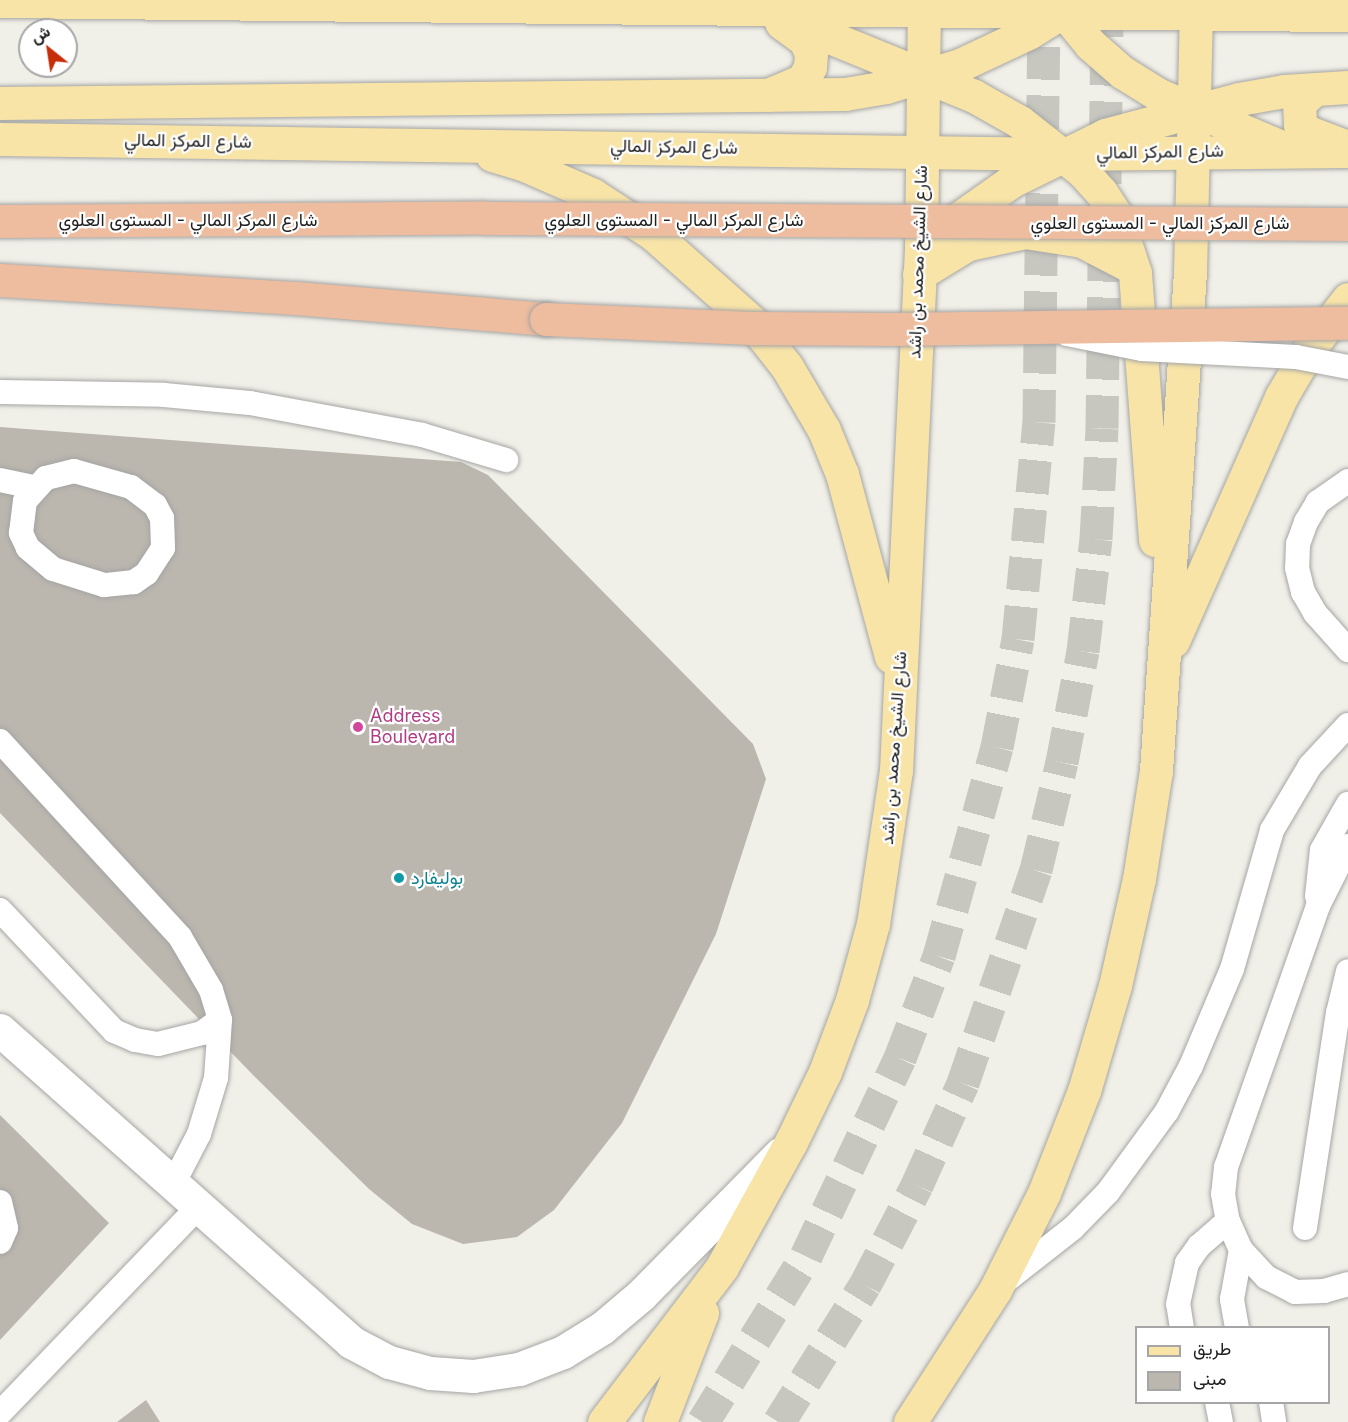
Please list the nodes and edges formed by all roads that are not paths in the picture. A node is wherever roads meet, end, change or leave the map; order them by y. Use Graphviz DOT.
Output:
graph roads {
  1 [pos="163,0"];
  2 [pos="0,1"];
  3 [pos="593,3"];
  4 [pos="1066,4"];
  5 [pos="924,5"];
  6 [pos="1196,7"];
  7 [pos="763,10"];
  8 [pos="1348,15"];
  9 [pos="925,77"];
  10 [pos="1348,87"];
  11 [pos="1316,89"];
  12 [pos="764,97"];
  13 [pos="0,103"];
  14 [pos="1193,109"];
  15 [pos="0,139"];
  16 [pos="459,145"];
  17 [pos="1348,149"];
  18 [pos="922,150"];
  19 [pos="1192,151"];
  20 [pos="1293,151"];
  21 [pos="1061,154"];
  22 [pos="0,221"];
  23 [pos="1348,224"];
  24 [pos="920,262"];
  25 [pos="1132,267"];
  26 [pos="0,280"];
  27 [pos="1348,299"];
  28 [pos="1348,323"];
  29 [pos="1048,327"];
  30 [pos="1348,366"];
  31 [pos="0,392"];
  32 [pos="506,460"];
  33 [pos="0,480"];
  34 [pos="1348,481"];
  35 [pos="34,487"];
  36 [pos="1348,650"];
  37 [pos="1164,662"];
  38 [pos="900,694"];
  39 [pos="1348,725"];
  40 [pos="0,741"];
  41 [pos="1348,804"];
  42 [pos="1348,846"];
  43 [pos="1318,906"];
  44 [pos="0,910"];
  45 [pos="1348,971"];
  46 [pos="220,1020"];
  47 [pos="0,1030"];
  48 [pos="792,1142"];
  49 [pos="172,1186"];
  50 [pos="0,1202"];
  51 [pos="197,1208"];
  52 [pos="1228,1221"];
  53 [pos="1305,1228"];
  54 [pos="0,1242"];
  55 [pos="1241,1250"];
  56 [pos="722,1267"];
  57 [pos="1348,1284"];
  58 [pos="994,1290"];
  59 [pos="1182,1326"];
  60 [pos="1237,1326"];
  61 [pos="1217,1404"];
  62 [pos="1271,1404"];
  63 [pos="0,1413"];
  64 [pos="604,1422"];
  65 [pos="660,1422"];
  66 [pos="910,1422"];
  67 [pos="1221,1422"];
  68 [pos="1274,1422"];
  1 -- 2 [label="main road"];
  1 -- 3 [label="main road"];
  3 -- 7 [label="main road"];
  4 -- 5 [label="main road"];
  4 -- 6 [label="main road"];
  4 -- 9 [label="main road"];
  4 -- 14 [label="main road"];
  5 -- 7 [label="main road"];
  5 -- 9 [label="main road, شارع الشيخ محمد بن راشد"];
  6 -- 8 [label="main road"];
  6 -- 14 [label="main road"];
  7 -- 9 [label="main road"];
  7 -- 12 [label="main road"];
  9 -- 12 [label="main road"];
  9 -- 18 [label="main road, شارع الشيخ محمد بن راشد"];
  9 -- 21 [label="main road"];
  10 -- 11 [label="main road"];
  11 -- 14 [label="main road"];
  11 -- 17 [label="main road"];
  12 -- 13 [label="main road"];
  14 -- 19 [label="main road"];
  14 -- 20 [label="main road"];
  14 -- 21 [label="main road"];
  15 -- 16 [label="main road, شارع المركز المالي"];
  16 -- 18 [label="main road, شارع المركز المالي"];
  16 -- 38 [label="main road"];
  17 -- 20 [label="main road, شارع المركز المالي"];
  18 -- 21 [label="main road, شارع المركز المالي"];
  18 -- 24 [label="main road, شارع الشيخ محمد بن راشد"];
  19 -- 20 [label="main road, شارع المركز المالي"];
  19 -- 21 [label="main road, شارع المركز المالي"];
  19 -- 37 [label="main road"];
  21 -- 24 [label="main road"];
  21 -- 25 [label="main road"];
  22 -- 23 [label="highway, شارع المركز المالي - المستوى العلوي, bridge"];
  24 -- 25 [label="main road"];
  24 -- 38 [label="main road, شارع الشيخ محمد بن راشد"];
  25 -- 37 [label="main road"];
  26 -- 29 [label="highway, bridge"];
  27 -- 37 [label="main road"];
  28 -- 29 [label="highway, bridge"];
  29 -- 30 [label="lane, bridge"];
  31 -- 32 [label="lane"];
  33 -- 35 [label="lane"];
  34 -- 36 [label="lane"];
  35 -- 35 [label="lane"];
  37 -- 58 [label="main road"];
  38 -- 48 [label="main road, شارع الشيخ محمد بن راشد"];
  39 -- 58 [label="lane"];
  40 -- 46 [label="lane"];
  41 -- 43 [label="lane"];
  42 -- 43 [label="lane"];
  43 -- 52 [label="lane"];
  44 -- 46 [label="lane"];
  45 -- 53 [label="lane"];
  46 -- 49 [label="lane"];
  47 -- 49 [label="street"];
  48 -- 51 [label="street"];
  48 -- 56 [label="main road, شارع الشيخ محمد بن راشد"];
  49 -- 51 [label="street"];
  50 -- 54 [label="lane"];
  51 -- 63 [label="lane"];
  52 -- 55 [label="lane"];
  52 -- 59 [label="lane"];
  55 -- 57 [label="lane"];
  55 -- 60 [label="lane"];
  56 -- 64 [label="main road, شارع الشيخ محمد بن راشد"];
  56 -- 65 [label="main road"];
  58 -- 66 [label="main road"];
  61 -- 67 [label="lane"];
  62 -- 68 [label="lane"];
}
